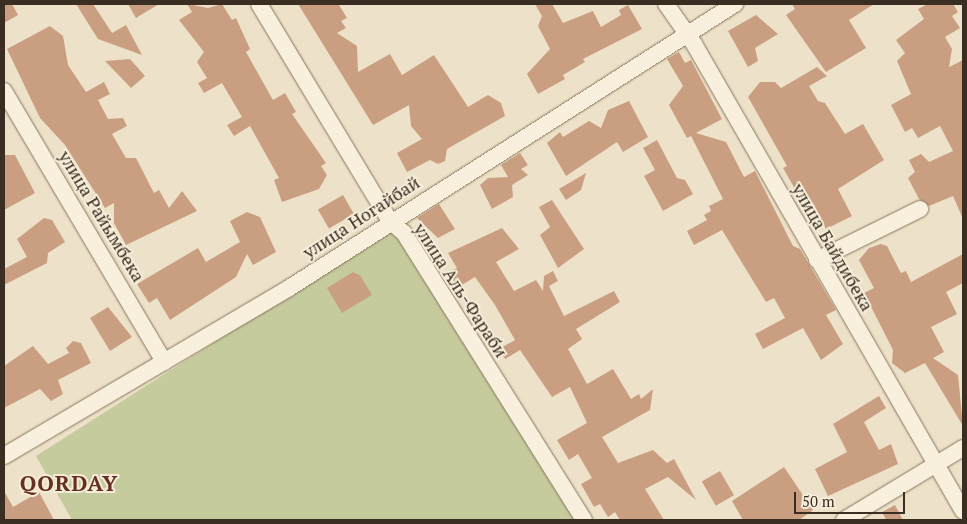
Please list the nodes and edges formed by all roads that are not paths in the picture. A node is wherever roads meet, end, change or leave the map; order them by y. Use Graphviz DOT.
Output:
graph roads {
  1 [pos="259,4"];
  2 [pos="666,4"];
  3 [pos="735,4"];
  4 [pos="686,34"];
  5 [pos="4,91"];
  6 [pos="920,209"];
  7 [pos="390,221"];
  8 [pos="817,260"];
  9 [pos="164,362"];
  10 [pos="963,448"];
  11 [pos="4,456"];
  12 [pos="935,465"];
  13 [pos="963,512"];
  14 [pos="584,520"];
  15 [pos="844,520"];
  1 -- 7 [label="street, улица Аль-Фараби"];
  2 -- 4 [label="street, улица Байдибека"];
  3 -- 4 [label="street, улица Ногайбай"];
  4 -- 7 [label="street, улица Ногайбай"];
  4 -- 8 [label="street, улица Байдибека"];
  5 -- 9 [label="street, улица Райымбека"];
  6 -- 8 [label="street"];
  7 -- 9 [label="street, улица Ногайбай"];
  7 -- 14 [label="street, улица Аль-Фараби"];
  8 -- 12 [label="street, улица Байдибека"];
  9 -- 11 [label="street, улица Ногайбай"];
  10 -- 12 [label="street"];
  12 -- 13 [label="street, улица Байдибека"];
  12 -- 15 [label="street"];
}
